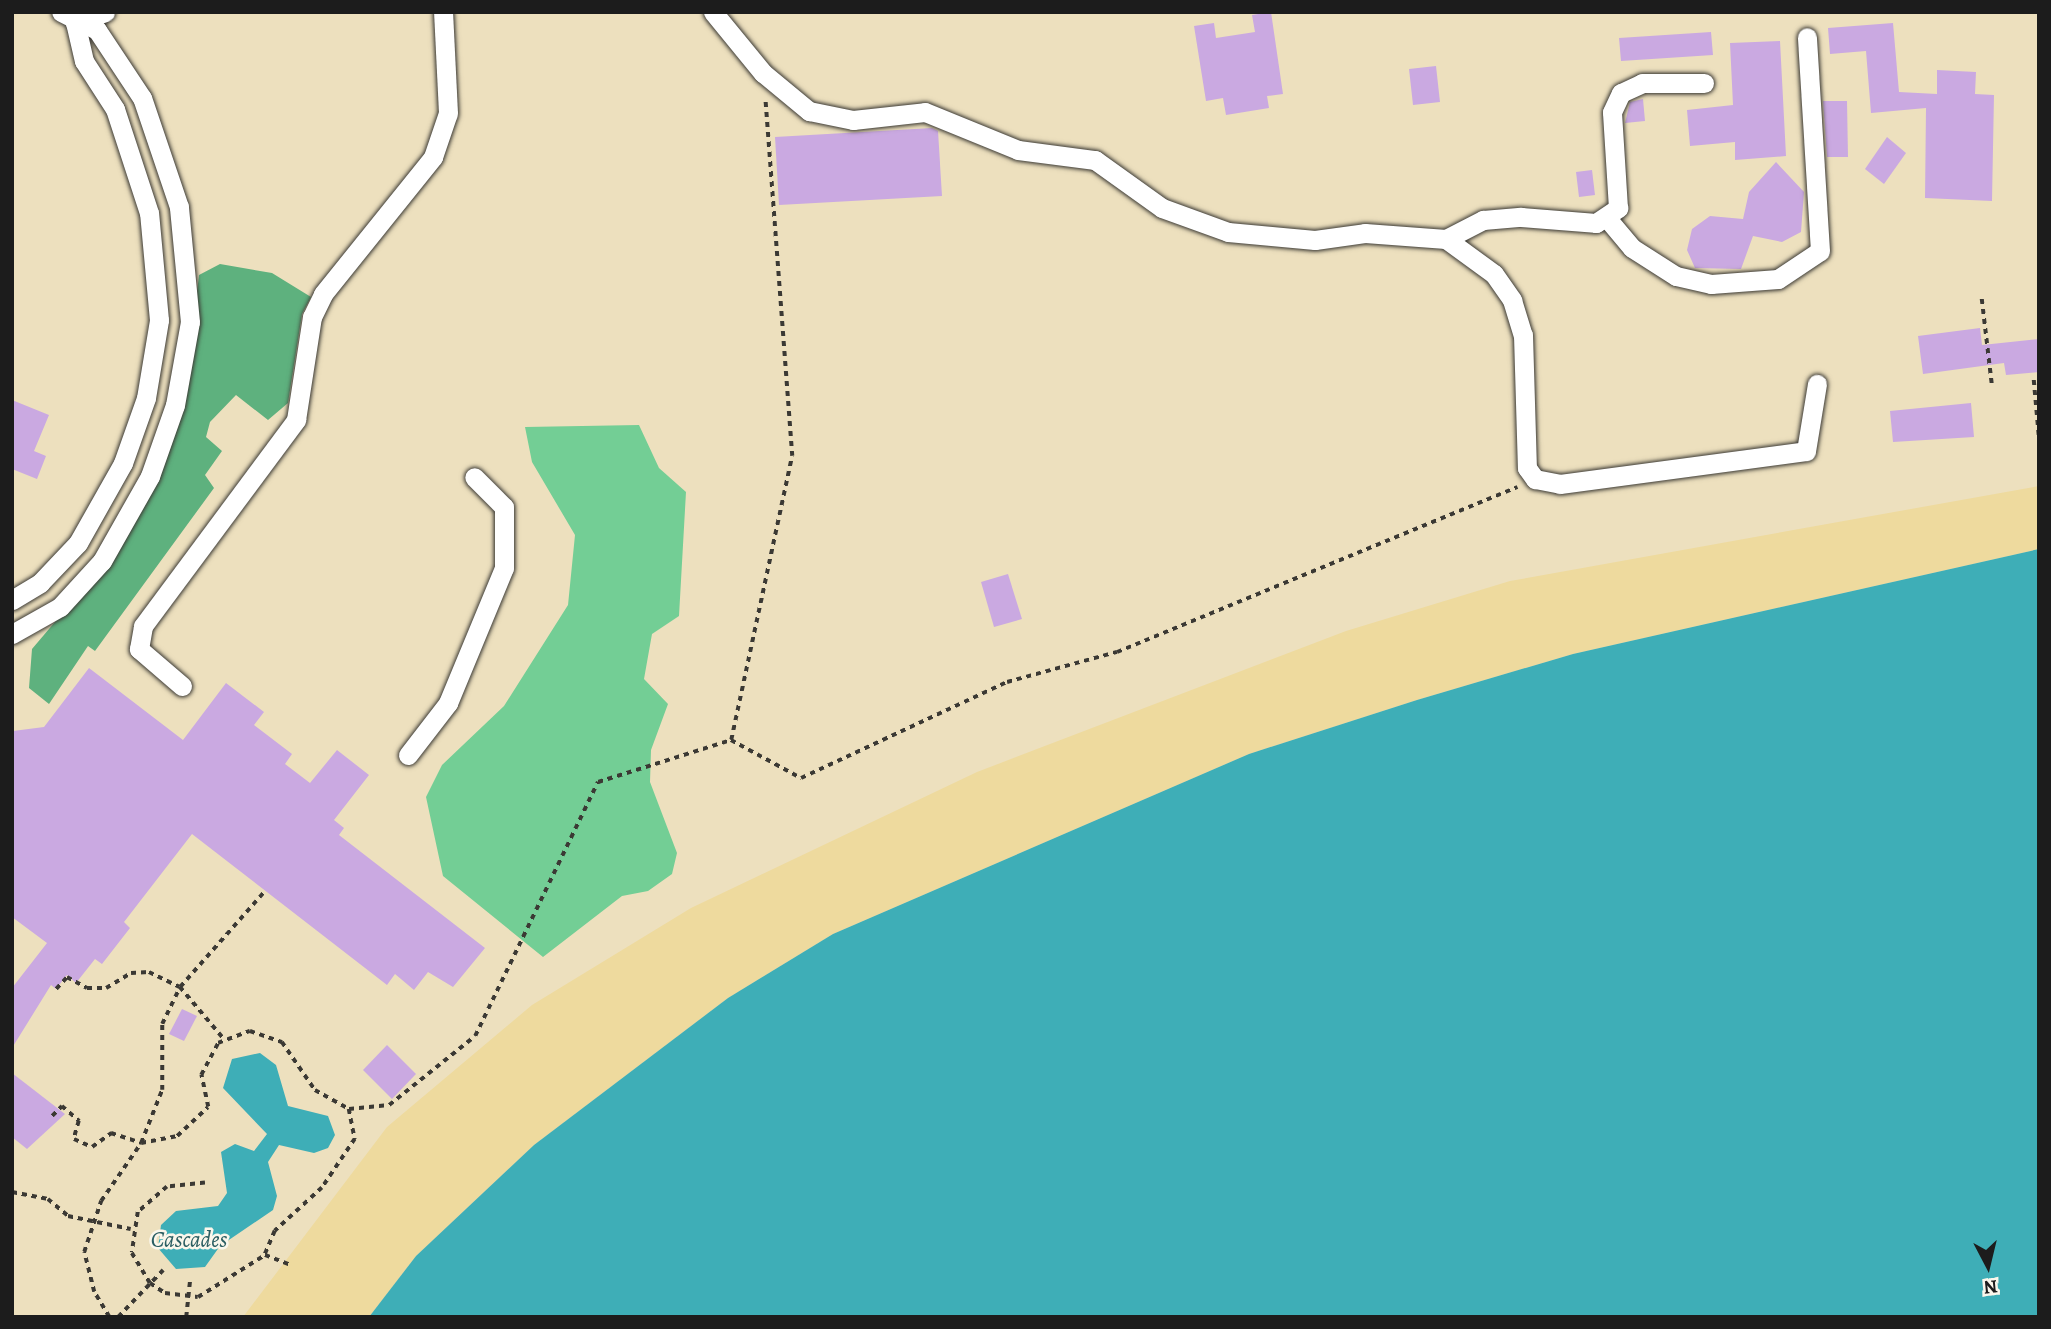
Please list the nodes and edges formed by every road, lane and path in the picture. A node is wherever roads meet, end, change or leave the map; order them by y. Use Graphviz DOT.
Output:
graph roads {
  1 [pos="105,12"];
  2 [pos="443,12"];
  3 [pos="713,12"];
  4 [pos="68,18"];
  5 [pos="1807,37"];
  6 [pos="763,73"];
  7 [pos="1704,83"];
  8 [pos="1606,217"];
  9 [pos="1446,239"];
  10 [pos="1983,299"];
  11 [pos="2034,380"];
  12 [pos="1817,384"];
  13 [pos="1992,384"];
  14 [pos="2039,436"];
  15 [pos="474,477"];
  16 [pos="1535,479"];
  17 [pos="12,600"];
  18 [pos="12,634"];
  19 [pos="183,686"];
  20 [pos="732,740"];
  21 [pos="408,755"];
  22 [pos="265,891"];
  23 [pos="180,987"];
  24 [pos="56,989"];
  25 [pos="224,1040"];
  26 [pos="349,1109"];
  27 [pos="52,1116"];
  28 [pos="141,1143"];
  29 [pos="205,1184"];
  30 [pos="12,1192"];
  31 [pos="94,1223"];
  32 [pos="132,1230"];
  33 [pos="265,1255"];
  34 [pos="289,1264"];
  35 [pos="163,1270"];
  36 [pos="190,1278"];
  37 [pos="150,1283"];
  38 [pos="188,1297"];
  39 [pos="109,1317"];
  40 [pos="118,1317"];
  41 [pos="186,1317"];
  1 -- 4 [label="lane"];
  2 -- 19 [label="lane"];
  3 -- 6 [label="lane"];
  4 -- 17 [label="lane"];
  4 -- 18 [label="lane"];
  5 -- 8 [label="lane"];
  6 -- 9 [label="lane"];
  6 -- 20 [label="path"];
  7 -- 8 [label="lane"];
  8 -- 9 [label="lane"];
  9 -- 16 [label="lane"];
  10 -- 13 [label="path"];
  11 -- 14 [label="path"];
  12 -- 16 [label="lane"];
  15 -- 21 [label="lane"];
  16 -- 20 [label="path"];
  20 -- 26 [label="path"];
  22 -- 23 [label="path"];
  23 -- 24 [label="path"];
  23 -- 25 [label="path"];
  23 -- 28 [label="path"];
  25 -- 26 [label="path"];
  25 -- 28 [label="path"];
  26 -- 33 [label="path"];
  27 -- 28 [label="path"];
  28 -- 31 [label="path"];
  29 -- 32 [label="path"];
  30 -- 31 [label="path"];
  31 -- 32 [label="path"];
  31 -- 39 [label="path"];
  32 -- 37 [label="path"];
  33 -- 34 [label="path"];
  33 -- 38 [label="path"];
  35 -- 37 [label="path"];
  36 -- 38 [label="path"];
  37 -- 38 [label="path"];
  37 -- 40 [label="path"];
  38 -- 41 [label="path"];
}
